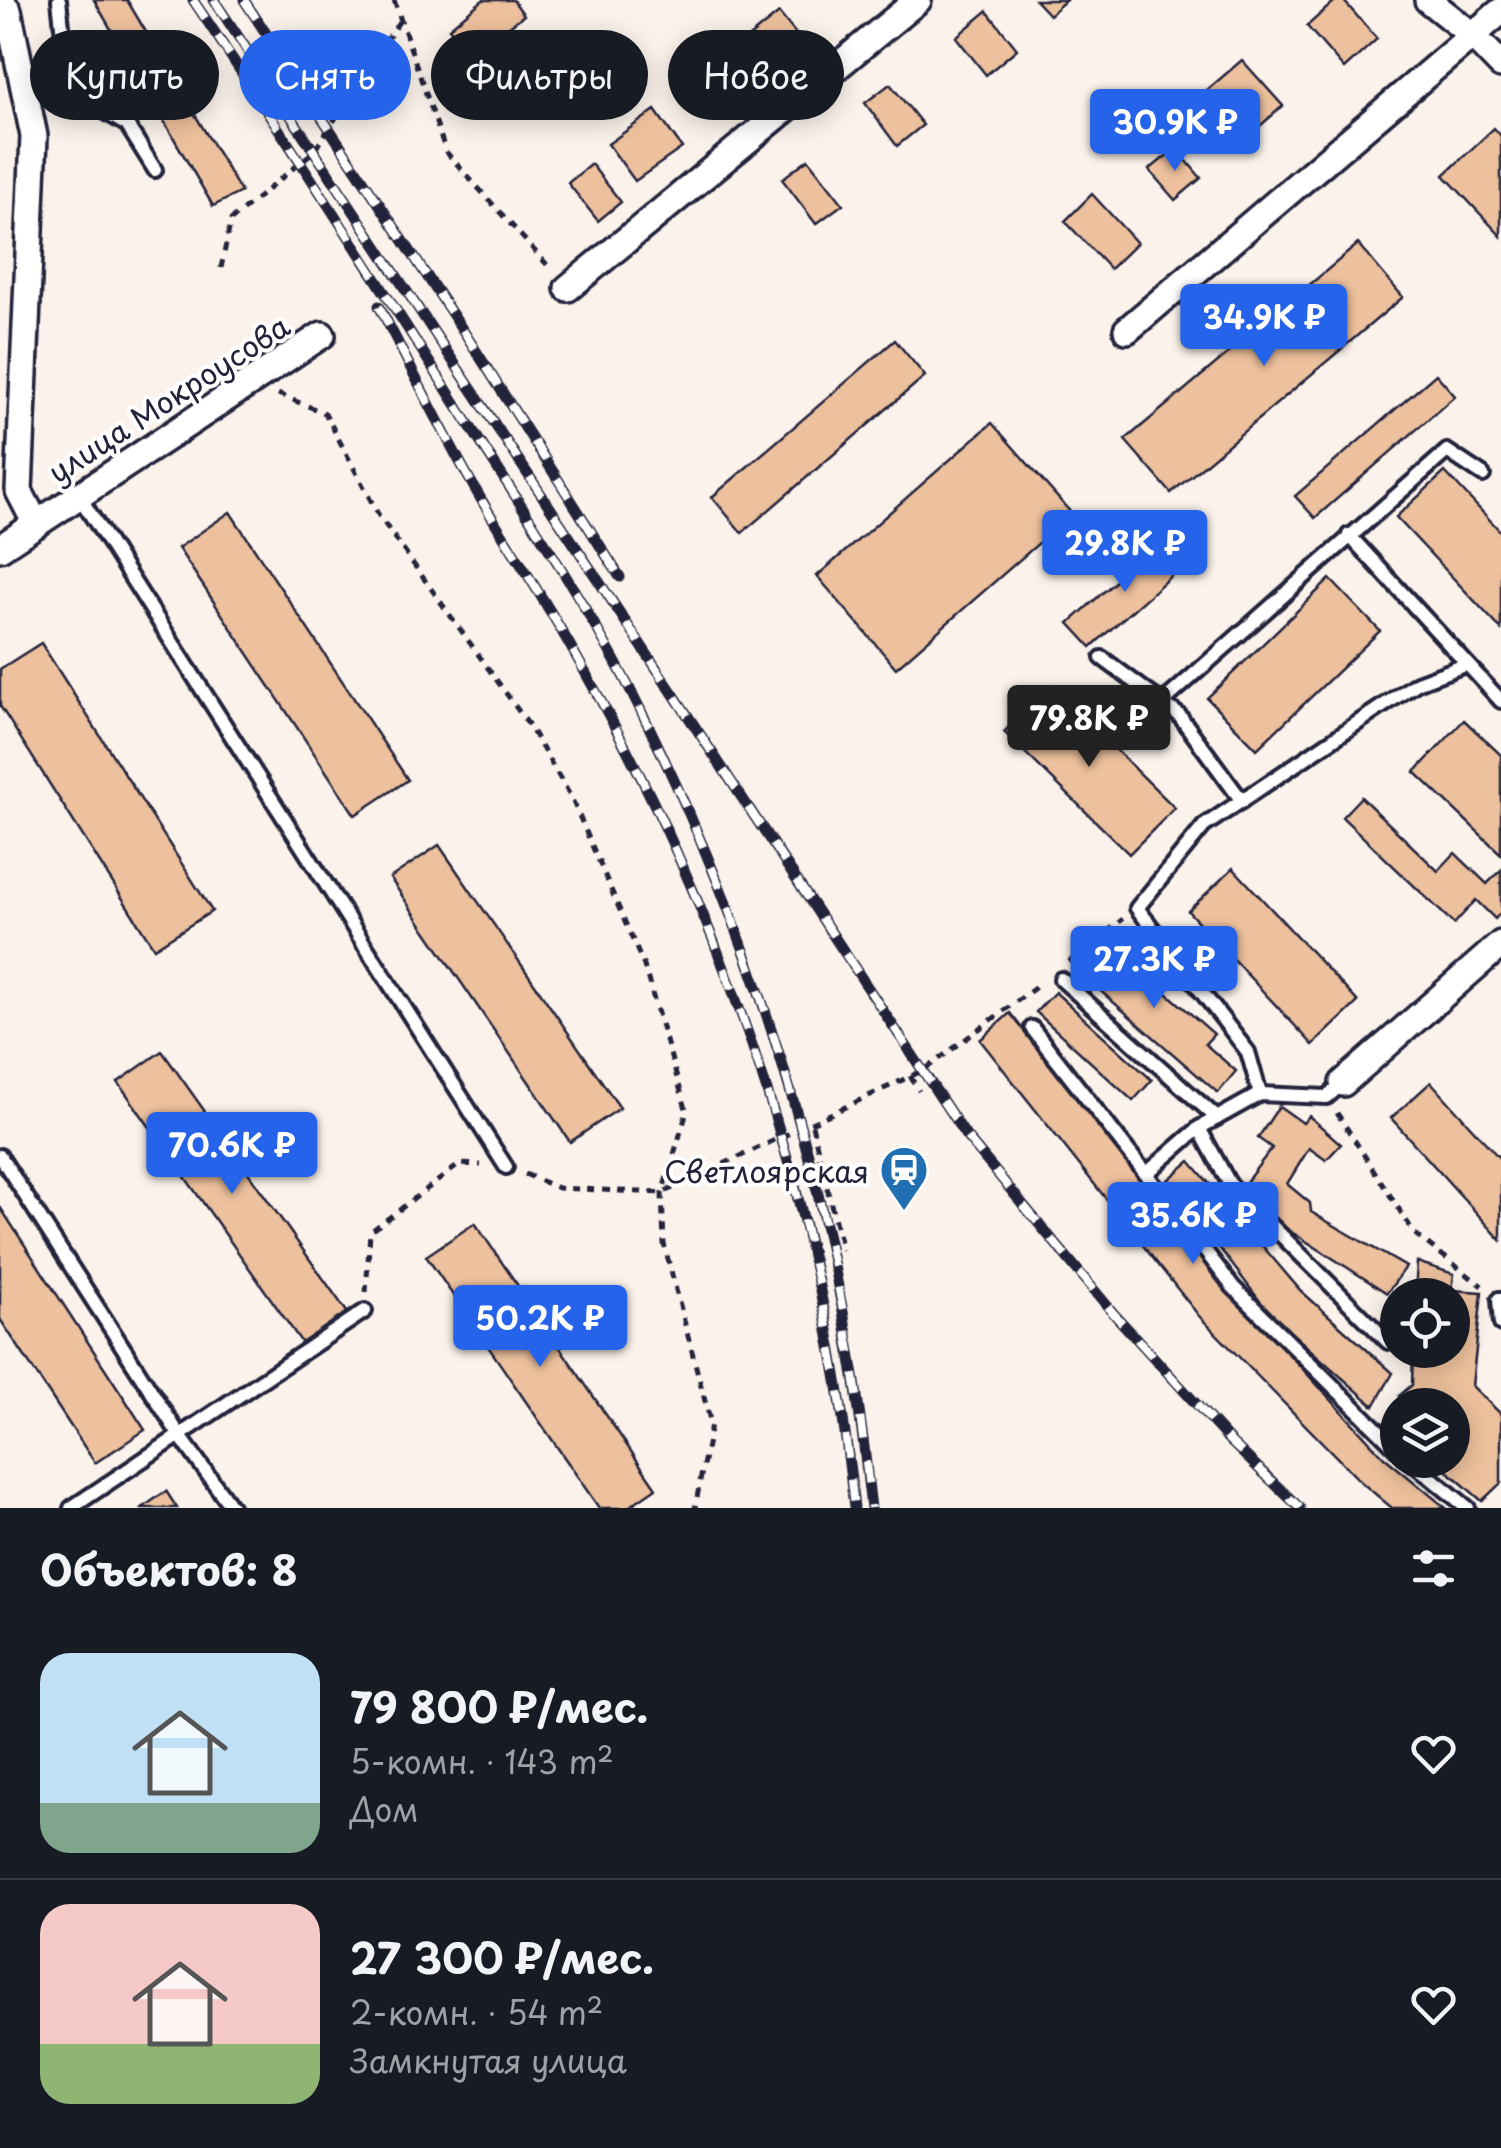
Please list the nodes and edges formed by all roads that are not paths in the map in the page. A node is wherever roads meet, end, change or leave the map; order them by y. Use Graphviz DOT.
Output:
graph roads {
  1 [pos="0,0"];
  2 [pos="59,0"];
  3 [pos="918,0"];
  4 [pos="1428,0"];
  5 [pos="1501,10"];
  6 [pos="1472,35"];
  7 [pos="1501,65"];
  8 [pos="155,170"];
  9 [pos="568,288"];
  10 [pos="1127,330"];
  11 [pos="322,335"];
  12 [pos="1483,475"];
  13 [pos="79,496"];
  14 [pos="36,524"];
  15 [pos="1348,535"];
  16 [pos="0,548"];
  17 [pos="1102,658"];
  18 [pos="1465,665"];
  19 [pos="1501,700"];
  20 [pos="1164,702"];
  21 [pos="1242,801"];
  22 [pos="1501,944"];
  23 [pos="1058,974"];
  24 [pos="1032,1028"];
  25 [pos="1335,1090"];
  26 [pos="1260,1094"];
  27 [pos="1218,1118"];
  28 [pos="1199,1128"];
  29 [pos="0,1156"];
  30 [pos="506,1166"];
  31 [pos="1146,1174"];
  32 [pos="1499,1299"];
  33 [pos="365,1311"];
  34 [pos="1501,1324"];
  35 [pos="1380,1334"];
  36 [pos="1380,1432"];
  37 [pos="180,1436"];
  38 [pos="1432,1478"];
  39 [pos="71,1508"];
  40 [pos="232,1508"];
  41 [pos="1468,1508"];
  1 -- 14 [label="street"];
  2 -- 8 [label="lane"];
  3 -- 9 [label="street"];
  4 -- 6 [label="street"];
  5 -- 6 [label="street"];
  6 -- 7 [label="street"];
  6 -- 10 [label="street"];
  11 -- 13 [label="street, улица Мокроусова"];
  12 -- 15 [label="lane"];
  13 -- 14 [label="street, улица Мокроусова"];
  13 -- 30 [label="lane"];
  14 -- 16 [label="street, улица Мокроусова"];
  15 -- 18 [label="lane"];
  15 -- 20 [label="lane"];
  17 -- 20 [label="lane"];
  18 -- 19 [label="lane"];
  18 -- 21 [label="lane"];
  20 -- 21 [label="lane"];
  21 -- 26 [label="lane"];
  22 -- 25 [label="street"];
  23 -- 27 [label="lane"];
  24 -- 31 [label="lane"];
  25 -- 26 [label="lane"];
  26 -- 27 [label="lane"];
  27 -- 28 [label="lane"];
  28 -- 31 [label="lane"];
  28 -- 35 [label="lane"];
  29 -- 37 [label="lane"];
  31 -- 36 [label="lane"];
  32 -- 34 [label="lane"];
  33 -- 37 [label="lane"];
  37 -- 39 [label="lane"];
  37 -- 40 [label="lane"];
  38 -- 41 [label="lane"];
}
